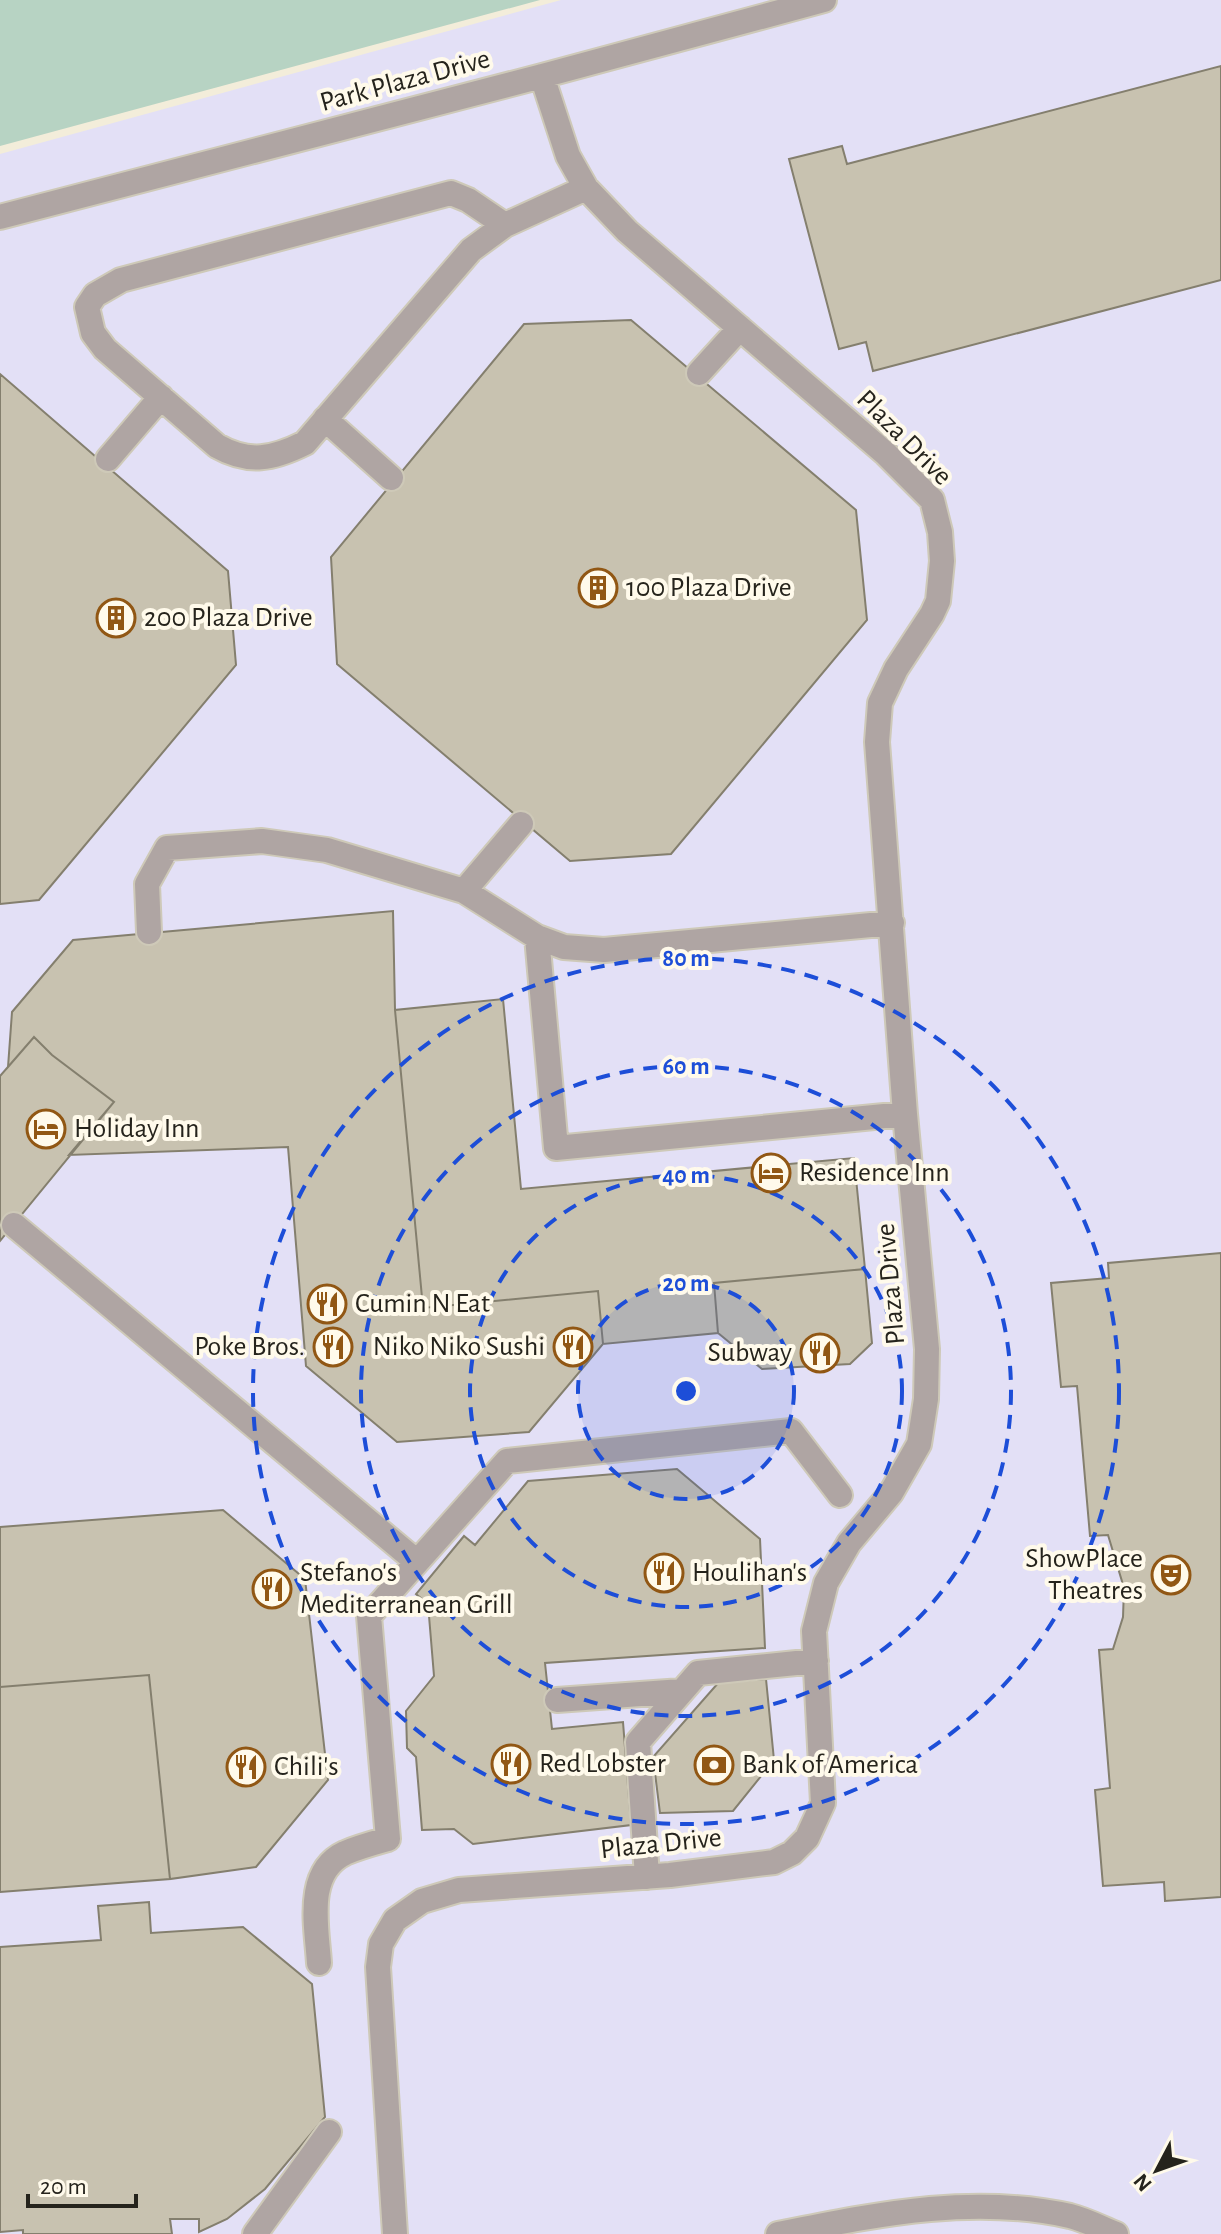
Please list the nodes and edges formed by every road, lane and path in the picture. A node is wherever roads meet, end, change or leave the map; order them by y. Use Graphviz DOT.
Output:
graph roads {
  1 [pos="824,0"];
  2 [pos="542,76"];
  3 [pos="586,188"];
  4 [pos="0,217"];
  5 [pos="505,225"];
  6 [pos="740,328"];
  7 [pos="699,373"];
  8 [pos="161,397"];
  9 [pos="325,419"];
  10 [pos="108,459"];
  11 [pos="391,478"];
  12 [pos="521,824"];
  13 [pos="464,891"];
  14 [pos="892,923"];
  15 [pos="149,932"];
  16 [pos="537,937"];
  17 [pos="905,1114"];
  18 [pos="14,1225"];
  19 [pos="840,1495"];
  20 [pos="417,1562"];
  21 [pos="816,1661"];
  22 [pos="682,1691"];
  23 [pos="557,1700"];
  24 [pos="647,1877"];
  25 [pos="319,1963"];
  26 [pos="329,2132"];
  27 [pos="255,2234"];
  28 [pos="395,2234"];
  29 [pos="778,2234"];
  30 [pos="1116,2234"];
  1 -- 2 [label="street, Park Plaza Drive"];
  2 -- 3 [label="street, Plaza Drive"];
  2 -- 4 [label="street, Park Plaza Drive"];
  3 -- 5 [label="street"];
  3 -- 6 [label="street, Plaza Drive"];
  5 -- 8 [label="street"];
  5 -- 9 [label="street"];
  6 -- 7 [label="street"];
  6 -- 14 [label="street, Plaza Drive"];
  8 -- 9 [label="street"];
  8 -- 10 [label="street"];
  9 -- 11 [label="street"];
  12 -- 13 [label="street"];
  13 -- 15 [label="street"];
  13 -- 16 [label="street"];
  14 -- 16 [label="street"];
  14 -- 17 [label="street, Plaza Drive"];
  16 -- 17 [label="street"];
  17 -- 21 [label="street, Plaza Drive"];
  18 -- 20 [label="street"];
  19 -- 20 [label="street"];
  20 -- 25 [label="street"];
  21 -- 22 [label="street"];
  21 -- 24 [label="street, Plaza Drive"];
  22 -- 23 [label="street"];
  22 -- 24 [label="street"];
  24 -- 28 [label="street, Plaza Drive"];
  26 -- 27 [label="street"];
  29 -- 30 [label="street"];
}
